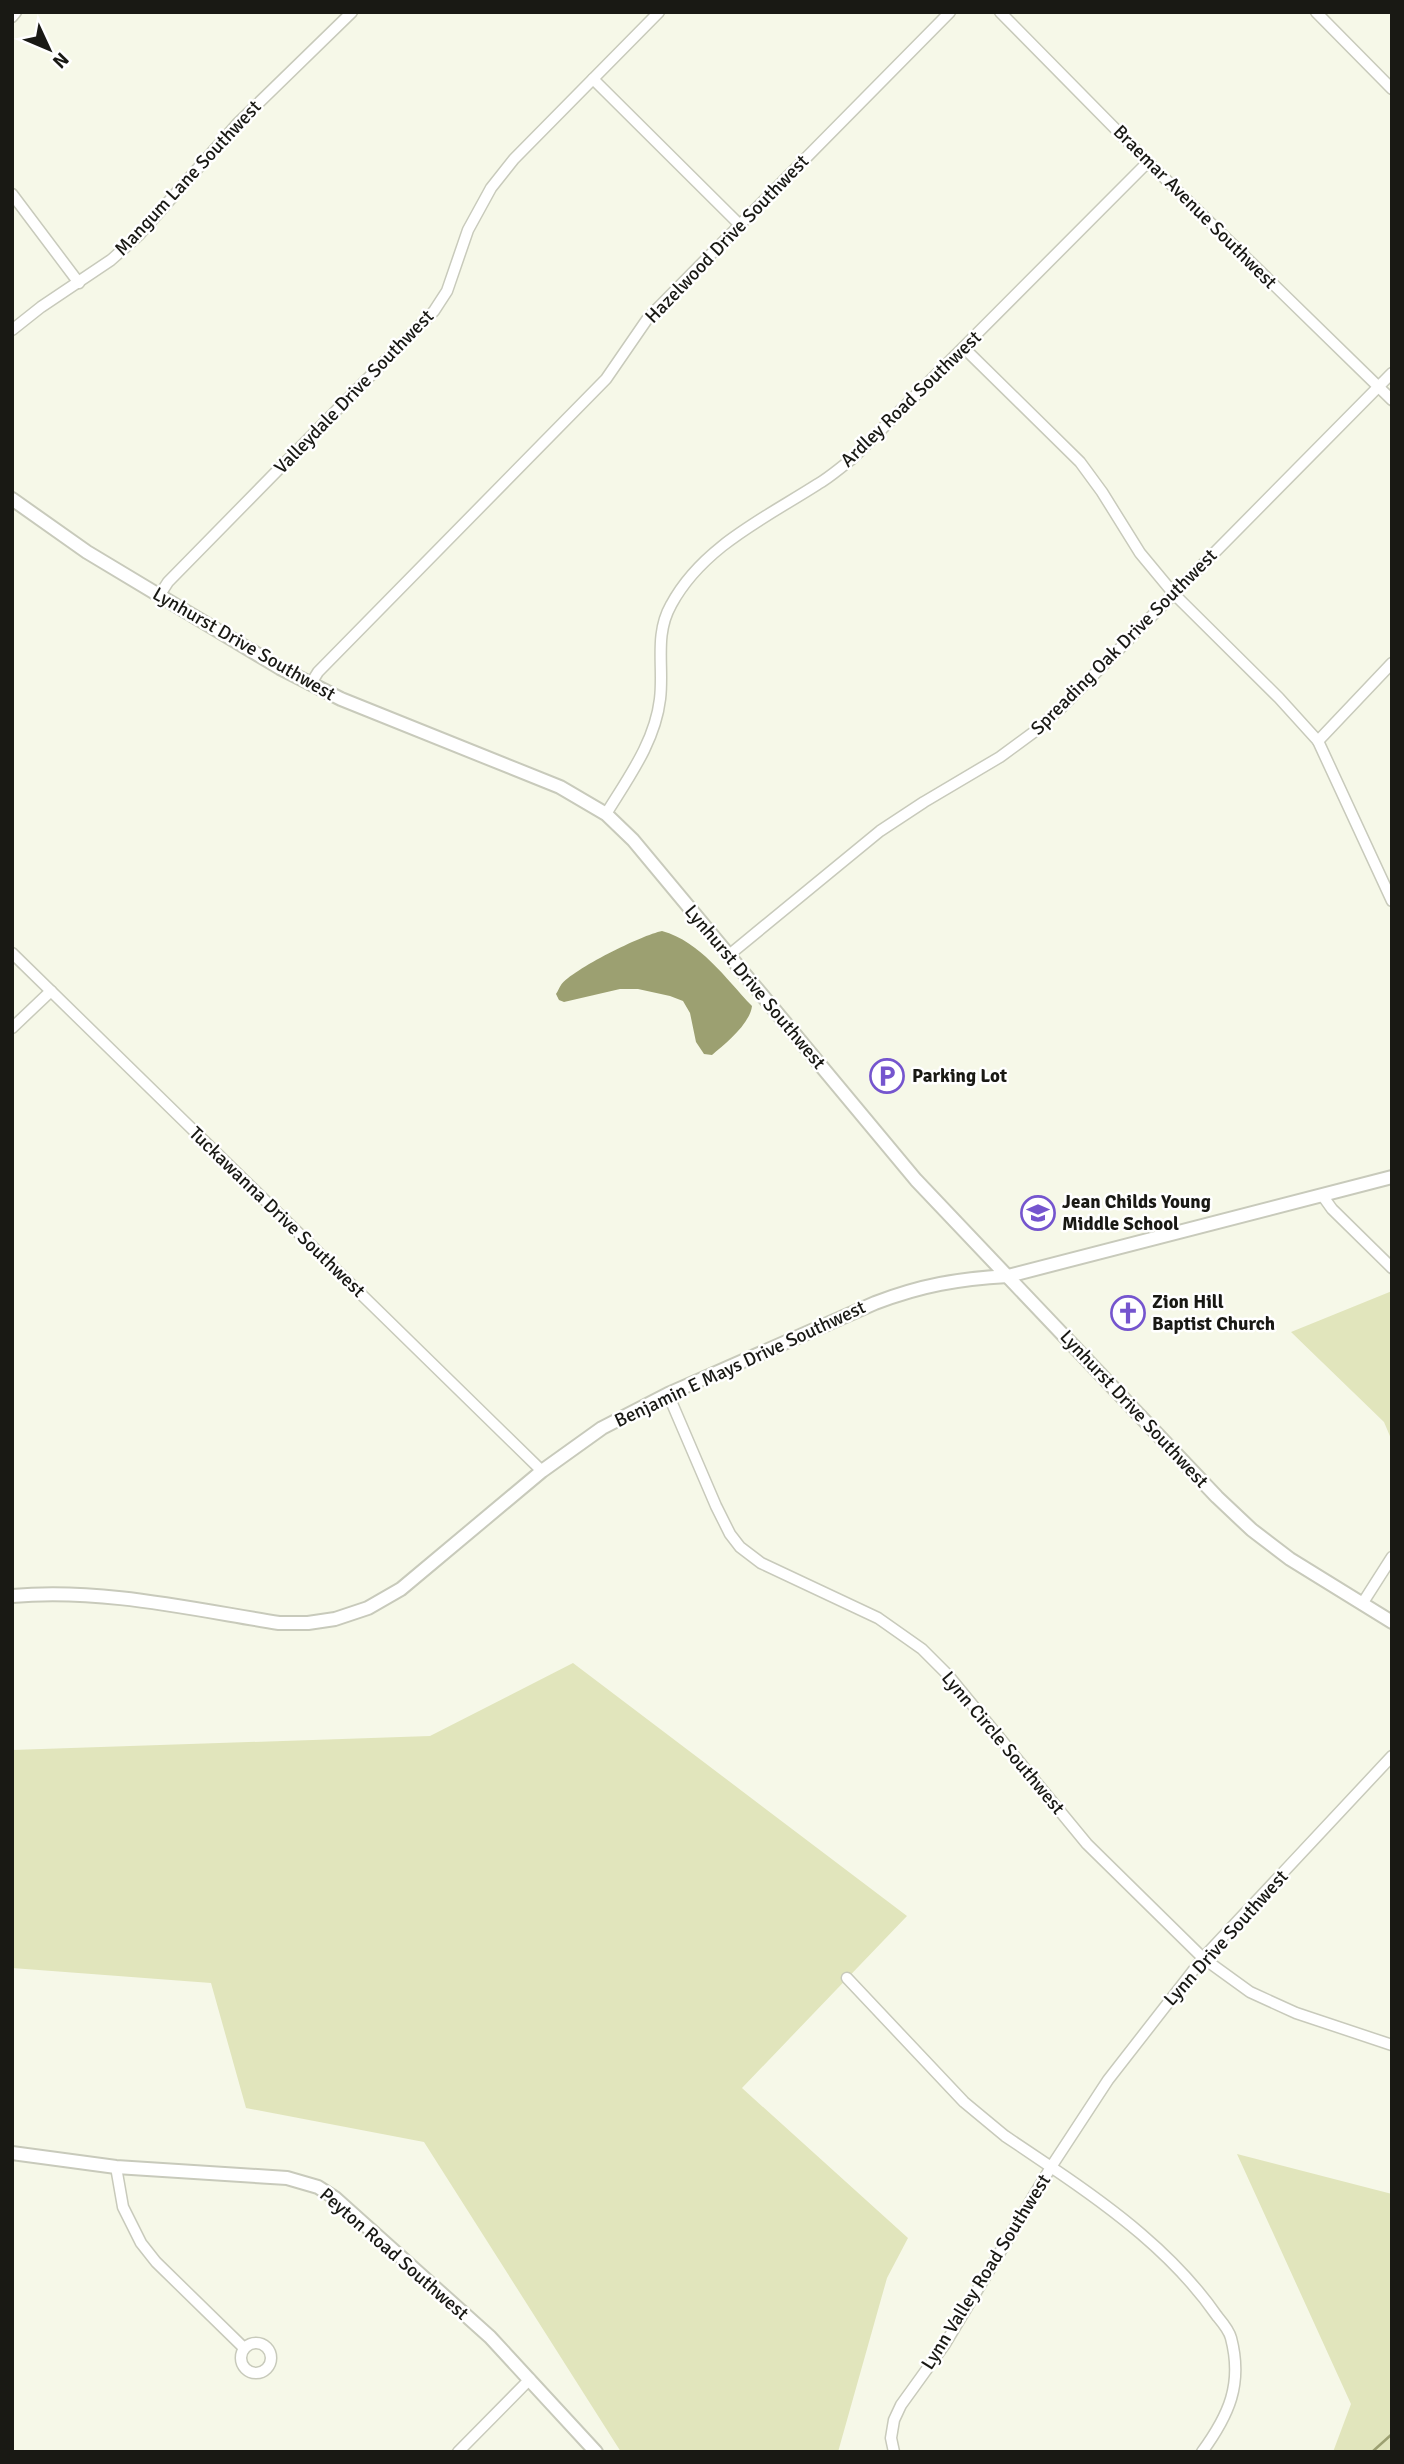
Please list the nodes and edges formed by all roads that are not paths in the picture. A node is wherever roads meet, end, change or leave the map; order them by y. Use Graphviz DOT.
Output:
graph roads {
  1 [pos="16,12"];
  2 [pos="352,12"];
  3 [pos="659,12"];
  4 [pos="950,12"];
  5 [pos="1000,12"];
  6 [pos="1317,12"];
  7 [pos="12,17"];
  8 [pos="593,79"];
  9 [pos="1392,89"];
  10 [pos="1148,162"];
  11 [pos="12,194"];
  12 [pos="740,225"];
  13 [pos="79,282"];
  14 [pos="12,330"];
  15 [pos="964,348"];
  16 [pos="1392,373"];
  17 [pos="1378,387"];
  18 [pos="1392,400"];
  19 [pos="12,499"];
  20 [pos="1174,594"];
  21 [pos="159,596"];
  22 [pos="1392,663"];
  23 [pos="310,685"];
  24 [pos="1318,741"];
  25 [pos="606,814"];
  26 [pos="1392,901"];
  27 [pos="12,953"];
  28 [pos="729,955"];
  29 [pos="51,991"];
  30 [pos="12,1028"];
  31 [pos="1392,1177"];
  32 [pos="1322,1195"];
  33 [pos="1392,1268"];
  34 [pos="1008,1276"];
  35 [pos="668,1394"];
  36 [pos="542,1471"];
  37 [pos="1392,1557"];
  38 [pos="12,1596"];
  39 [pos="1362,1604"];
  40 [pos="1392,1622"];
  41 [pos="1392,1756"];
  42 [pos="1203,1958"];
  43 [pos="847,1978"];
  44 [pos="1392,2045"];
  45 [pos="12,2153"];
  46 [pos="116,2167"];
  47 [pos="1051,2167"];
  48 [pos="244,2348"];
  49 [pos="530,2379"];
  50 [pos="457,2452"];
  51 [pos="596,2452"];
  52 [pos="894,2452"];
  53 [pos="1202,2452"];
  1 -- 7 [label="street"];
  2 -- 13 [label="street, Mangum Lane Southwest"];
  3 -- 8 [label="street, Valleydale Drive Southwest"];
  4 -- 12 [label="street, Hazelwood Drive Southwest"];
  5 -- 10 [label="street, Braemar Avenue Southwest"];
  6 -- 9 [label="street"];
  8 -- 12 [label="street"];
  8 -- 21 [label="street, Valleydale Drive Southwest"];
  10 -- 15 [label="street, Ardley Road Southwest"];
  10 -- 17 [label="street, Braemar Avenue Southwest"];
  11 -- 13 [label="street"];
  12 -- 23 [label="street, Hazelwood Drive Southwest"];
  13 -- 14 [label="street, Mangum Lane Southwest"];
  15 -- 20 [label="street"];
  15 -- 25 [label="street, Ardley Road Southwest"];
  16 -- 17 [label="street, Spreading Oak Drive Southwest"];
  17 -- 18 [label="street, Braemar Avenue Southwest"];
  17 -- 20 [label="street, Spreading Oak Drive Southwest"];
  19 -- 21 [label="street, Lynhurst Drive Southwest"];
  20 -- 24 [label="street"];
  20 -- 28 [label="street, Spreading Oak Drive Southwest"];
  21 -- 23 [label="street, Lynhurst Drive Southwest"];
  22 -- 24 [label="street"];
  23 -- 25 [label="street, Lynhurst Drive Southwest"];
  24 -- 26 [label="street"];
  25 -- 28 [label="street, Lynhurst Drive Southwest"];
  27 -- 29 [label="street, Tuckawanna Drive Southwest"];
  28 -- 34 [label="street, Lynhurst Drive Southwest"];
  29 -- 30 [label="street"];
  29 -- 36 [label="street, Tuckawanna Drive Southwest"];
  31 -- 32 [label="street, Benjamin E Mays Drive Southwest"];
  32 -- 33 [label="street"];
  32 -- 34 [label="street, Benjamin E Mays Drive Southwest"];
  34 -- 35 [label="street, Benjamin E Mays Drive Southwest"];
  34 -- 39 [label="street, Lynhurst Drive Southwest"];
  35 -- 36 [label="street, Benjamin E Mays Drive Southwest"];
  35 -- 42 [label="street, Lynn Circle Southwest"];
  36 -- 38 [label="street, Benjamin E Mays Drive Southwest"];
  37 -- 39 [label="street"];
  39 -- 40 [label="street, Lynhurst Drive Southwest"];
  41 -- 42 [label="street, Lynn Drive Southwest"];
  42 -- 44 [label="street, Lynn Circle Southwest"];
  42 -- 47 [label="street, Lynn Drive Southwest"];
  43 -- 47 [label="street, Lynn Valley Road Southwest"];
  45 -- 46 [label="street, Peyton Road Southwest"];
  46 -- 48 [label="street"];
  46 -- 49 [label="street, Peyton Road Southwest"];
  47 -- 52 [label="street, Lynn Valley Road Southwest"];
  47 -- 53 [label="street, Lynn Valley Road Southwest"];
  49 -- 50 [label="street"];
  49 -- 51 [label="street, Peyton Road Southwest"];
}
